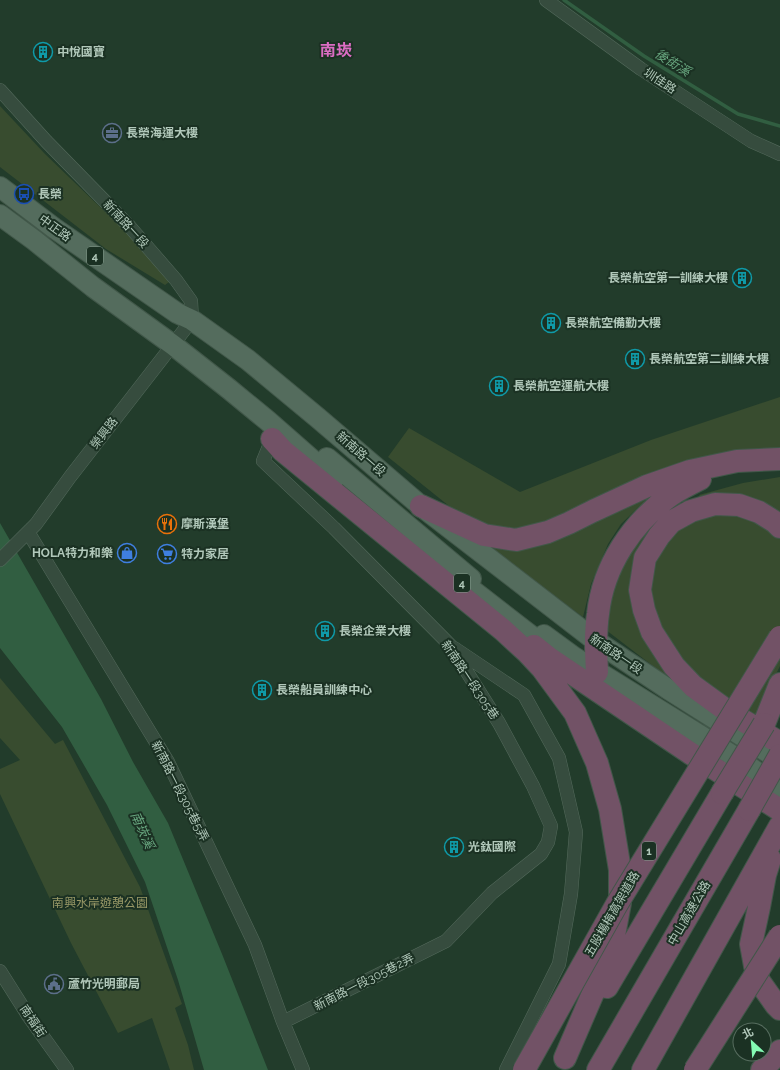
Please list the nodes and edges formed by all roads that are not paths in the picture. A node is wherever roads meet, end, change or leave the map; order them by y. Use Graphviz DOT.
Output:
graph roads {
  1 [pos="546,0"];
  2 [pos="0,90"];
  3 [pos="780,154"];
  4 [pos="0,187"];
  5 [pos="0,215"];
  6 [pos="192,320"];
  7 [pos="173,345"];
  8 [pos="272,439"];
  9 [pos="780,459"];
  10 [pos="752,461"];
  11 [pos="421,506"];
  12 [pos="780,527"];
  13 [pos="28,532"];
  14 [pos="401,548"];
  15 [pos="0,560"];
  16 [pos="780,637"];
  17 [pos="596,641"];
  18 [pos="450,645"];
  19 [pos="596,672"];
  20 [pos="780,684"];
  21 [pos="780,698"];
  22 [pos="764,724"];
  23 [pos="780,743"];
  24 [pos="780,755"];
  25 [pos="780,760"];
  26 [pos="777,798"];
  27 [pos="780,826"];
  28 [pos="780,936"];
  29 [pos="446,941"];
  30 [pos="0,970"];
  31 [pos="780,1009"];
  32 [pos="283,1022"];
  33 [pos="780,1051"];
  34 [pos="562,1064"];
  35 [pos="67,1070"];
  36 [pos="303,1070"];
  37 [pos="506,1070"];
  38 [pos="524,1070"];
  39 [pos="598,1070"];
  40 [pos="644,1070"];
  41 [pos="695,1070"];
  42 [pos="762,1070"];
  1 -- 3 [label="street, 圳佳路"];
  2 -- 6 [label="street, 新南路一段"];
  4 -- 6 [label="main road, 中正路 / 4"];
  5 -- 7 [label="main road, 中正路 / 4"];
  6 -- 7 [label="street, 榮興路"];
  6 -- 11 [label="main road, 新南路一段 / 4"];
  7 -- 8 [label="main road"];
  7 -- 13 [label="street, 榮興路"];
  7 -- 19 [label="main road, 新南路一段 / 4"];
  7 -- 26 [label="main road, 4"];
  8 -- 14 [label="highway"];
  8 -- 18 [label="street, 新南路一段305巷"];
  9 -- 10 [label="highway"];
  10 -- 11 [label="highway"];
  10 -- 17 [label="highway"];
  11 -- 17 [label="main road, 新南路一段 / 4"];
  12 -- 23 [label="highway"];
  13 -- 15 [label="street, 榮興路"];
  13 -- 32 [label="street, 新南路一段305巷5弄"];
  14 -- 26 [label="highway"];
  14 -- 34 [label="highway"];
  16 -- 38 [label="highway, 五股楊梅高架道路 / 1, bridge"];
  17 -- 19 [label="highway"];
  17 -- 25 [label="main road, 新南路一段 / 4"];
  18 -- 29 [label="street, 新南路一段305巷"];
  18 -- 37 [label="street"];
  19 -- 26 [label="main road, 新南路一段 / 4"];
  20 -- 22 [label="highway"];
  21 -- 22 [label="highway"];
  22 -- 34 [label="highway, bridge"];
  24 -- 39 [label="highway, 中山高速公路, bridge"];
  27 -- 31 [label="highway"];
  27 -- 40 [label="highway"];
  28 -- 41 [label="highway, bridge"];
  29 -- 32 [label="street, 新南路一段305巷2弄"];
  30 -- 35 [label="street, 南福街"];
  32 -- 36 [label="street, 新南路一段305巷5弄"];
  33 -- 42 [label="highway"];
}
